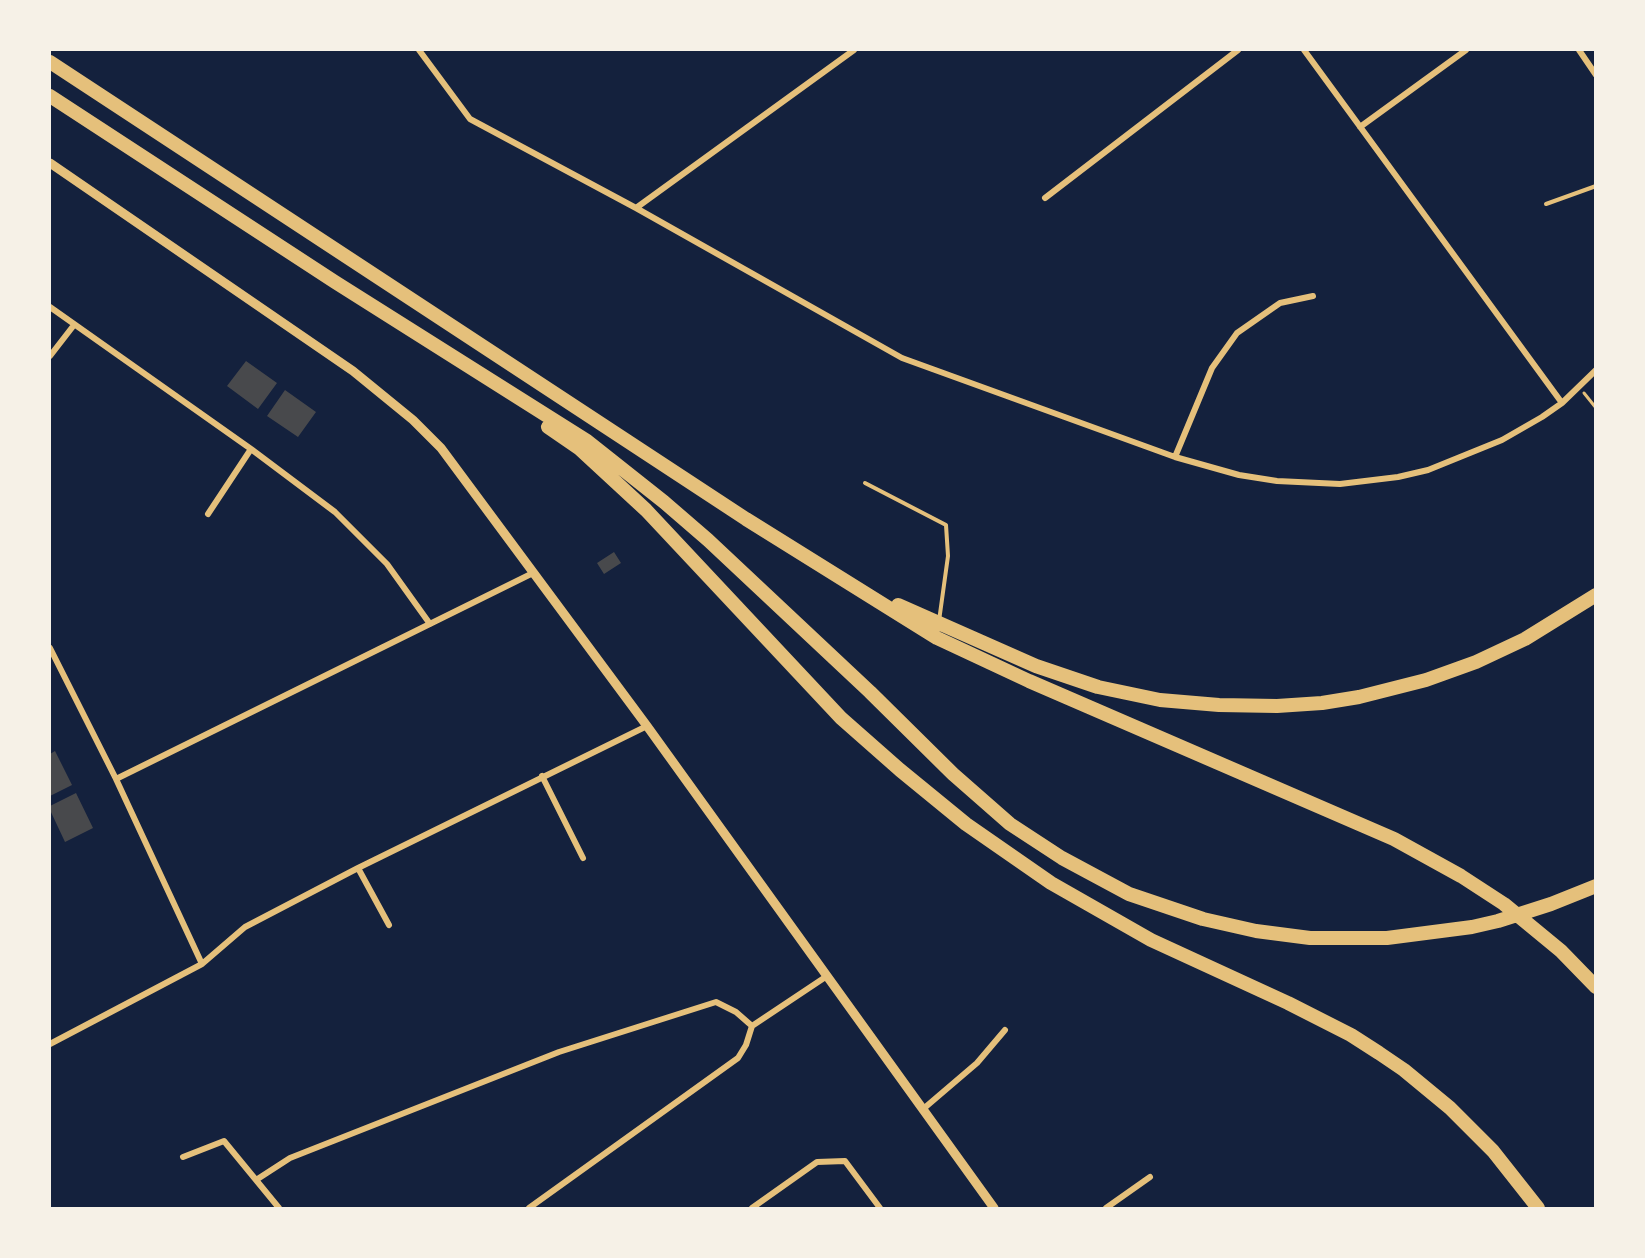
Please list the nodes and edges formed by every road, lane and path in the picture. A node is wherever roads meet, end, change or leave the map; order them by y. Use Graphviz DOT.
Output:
graph roads {
  1 [pos="419,50"];
  2 [pos="854,50"];
  3 [pos="1238,50"];
  4 [pos="1305,50"];
  5 [pos="1466,50"];
  6 [pos="1579,50"];
  7 [pos="50,62"];
  8 [pos="1596,75"];
  9 [pos="50,96"];
  10 [pos="1360,127"];
  11 [pos="50,163"];
  12 [pos="1596,186"];
  13 [pos="1045,198"];
  14 [pos="1546,204"];
  15 [pos="636,208"];
  16 [pos="335,282"];
  17 [pos="1313,296"];
  18 [pos="50,307"];
  19 [pos="74,325"];
  20 [pos="50,356"];
  21 [pos="1596,370"];
  22 [pos="1562,403"];
  23 [pos="1592,404"];
  24 [pos="1596,408"];
  25 [pos="251,449"];
  26 [pos="1175,457"];
  27 [pos="865,483"];
  28 [pos="208,514"];
  29 [pos="533,573"];
  30 [pos="1596,595"];
  31 [pos="430,624"];
  32 [pos="936,629"];
  33 [pos="50,648"];
  34 [pos="647,726"];
  35 [pos="542,776"];
  36 [pos="116,779"];
  37 [pos="583,858"];
  38 [pos="358,868"];
  39 [pos="1596,886"];
  40 [pos="389,925"];
  41 [pos="202,964"];
  42 [pos="827,976"];
  43 [pos="1596,987"];
  44 [pos="752,1026"];
  45 [pos="1005,1030"];
  46 [pos="50,1044"];
  47 [pos="922,1110"];
  48 [pos="183,1157"];
  49 [pos="1150,1177"];
  50 [pos="256,1180"];
  51 [pos="279,1209"];
  52 [pos="529,1209"];
  53 [pos="752,1209"];
  54 [pos="880,1209"];
  55 [pos="994,1209"];
  56 [pos="1106,1209"];
  57 [pos="1538,1209"];
  1 -- 15 [label="street"];
  2 -- 15 [label="street"];
  3 -- 13 [label="street"];
  4 -- 10 [label="street"];
  5 -- 10 [label="street"];
  6 -- 8 [label="street"];
  7 -- 32 [label="highway"];
  9 -- 16 [label="highway"];
  10 -- 22 [label="street"];
  11 -- 29 [label="street"];
  12 -- 14 [label="lane"];
  15 -- 26 [label="street"];
  16 -- 39 [label="highway"];
  16 -- 57 [label="highway"];
  17 -- 26 [label="street"];
  18 -- 19 [label="street"];
  19 -- 20 [label="street"];
  19 -- 25 [label="street"];
  21 -- 22 [label="street"];
  22 -- 26 [label="street"];
  23 -- 24 [label="path"];
  25 -- 28 [label="street"];
  25 -- 31 [label="street"];
  27 -- 32 [label="lane"];
  29 -- 31 [label="street"];
  29 -- 34 [label="street"];
  30 -- 32 [label="highway"];
  31 -- 36 [label="street"];
  32 -- 43 [label="highway"];
  33 -- 36 [label="street"];
  34 -- 35 [label="street"];
  34 -- 42 [label="street"];
  35 -- 37 [label="street"];
  35 -- 38 [label="street"];
  36 -- 41 [label="street"];
  38 -- 40 [label="street"];
  38 -- 41 [label="street"];
  41 -- 46 [label="street"];
  42 -- 44 [label="street"];
  42 -- 47 [label="street"];
  44 -- 50 [label="street"];
  44 -- 52 [label="street"];
  45 -- 47 [label="street"];
  47 -- 55 [label="street"];
  48 -- 50 [label="street"];
  49 -- 56 [label="street"];
  50 -- 51 [label="street"];
  53 -- 54 [label="street"];
}
